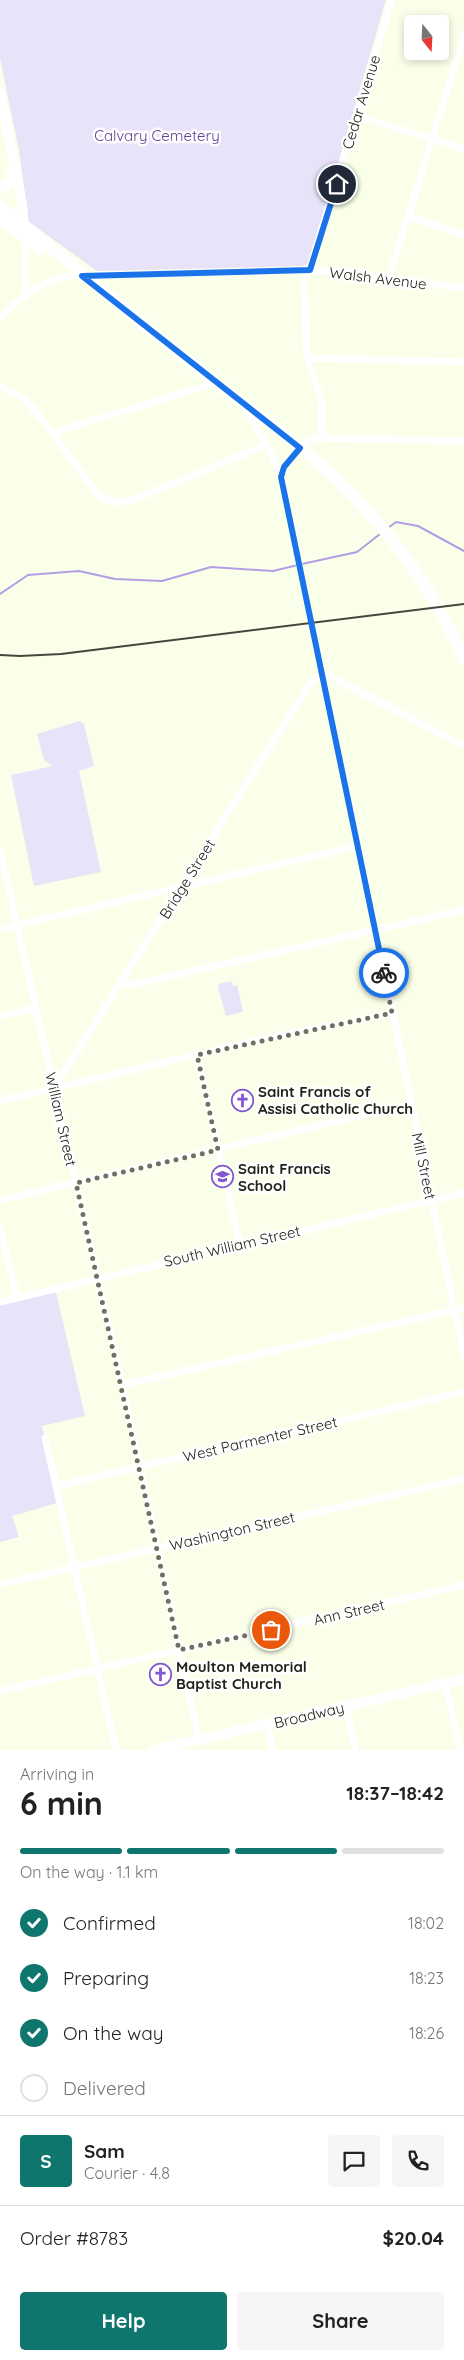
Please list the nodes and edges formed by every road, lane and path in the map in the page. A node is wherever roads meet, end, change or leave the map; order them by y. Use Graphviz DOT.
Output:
graph roads {
  1 [pos="392,0"];
  2 [pos="464,36"];
  3 [pos="0,93"];
  4 [pos="358,116"];
  5 [pos="432,139"];
  6 [pos="464,149"];
  7 [pos="15,167"];
  8 [pos="0,188"];
  9 [pos="0,206"];
  10 [pos="409,217"];
  11 [pos="0,218"];
  12 [pos="24,231"];
  13 [pos="464,235"];
  14 [pos="310,270"];
  15 [pos="82,276"];
  16 [pos="389,278"];
  17 [pos="464,288"];
  18 [pos="25,294"];
  19 [pos="0,318"];
  20 [pos="307,358"];
  21 [pos="464,362"];
  22 [pos="216,383"];
  23 [pos="0,386"];
  24 [pos="241,401"];
  25 [pos="52,433"];
  26 [pos="321,438"];
  27 [pos="464,441"];
  28 [pos="266,445"];
  29 [pos="300,448"];
  30 [pos="281,477"];
  31 [pos="464,659"];
  32 [pos="323,674"];
  33 [pos="464,746"];
  34 [pos="358,846"];
  35 [pos="0,850"];
  36 [pos="182,886"];
  37 [pos="464,910"];
  38 [pos="17,925"];
  39 [pos="0,929"];
  40 [pos="375,930"];
  41 [pos="121,984"];
  42 [pos="36,1008"];
  43 [pos="392,1013"];
  44 [pos="0,1016"];
  45 [pos="197,1055"];
  46 [pos="54,1088"];
  47 [pos="0,1101"];
  48 [pos="411,1104"];
  49 [pos="218,1150"];
  50 [pos="76,1183"];
  51 [pos="464,1193"];
  52 [pos="0,1200"];
  53 [pos="431,1200"];
  54 [pos="0,1229"];
  55 [pos="240,1244"];
  56 [pos="97,1278"];
  57 [pos="17,1298"];
  58 [pos="0,1302"];
  59 [pos="464,1308"];
  60 [pos="454,1310"];
  61 [pos="464,1355"];
  62 [pos="122,1385"];
  63 [pos="464,1392"];
  64 [pos="44,1438"];
  65 [pos="139,1467"];
  66 [pos="464,1479"];
  67 [pos="56,1486"];
  68 [pos="157,1548"];
  69 [pos="76,1567"];
  70 [pos="0,1584"];
  71 [pos="464,1585"];
  72 [pos="179,1650"];
  73 [pos="98,1669"];
  74 [pos="464,1679"];
  75 [pos="445,1684"];
  76 [pos="0,1691"];
  77 [pos="346,1706"];
  78 [pos="267,1724"];
  79 [pos="199,1740"];
  80 [pos="177,1747"];
  81 [pos="116,1750"];
  82 [pos="154,1750"];
  83 [pos="273,1750"];
  84 [pos="355,1750"];
  85 [pos="461,1750"];
  1 -- 4 [label="street, Cedar Avenue"];
  2 -- 5 [label="street"];
  3 -- 7 [label="street"];
  4 -- 5 [label="street"];
  4 -- 14 [label="street, Cedar Avenue"];
  5 -- 6 [label="street"];
  5 -- 10 [label="street"];
  7 -- 8 [label="highway"];
  7 -- 12 [label="street"];
  9 -- 12 [label="highway"];
  10 -- 13 [label="street"];
  10 -- 16 [label="street"];
  11 -- 12 [label="highway"];
  12 -- 15 [label="highway"];
  12 -- 18 [label="street"];
  14 -- 15 [label="street, Walsh Avenue"];
  14 -- 16 [label="street, Walsh Avenue"];
  14 -- 20 [label="street, Cedar Avenue"];
  15 -- 18 [label="street, Walsh Avenue"];
  15 -- 22 [label="highway"];
  16 -- 17 [label="street, Walsh Avenue"];
  18 -- 19 [label="street, Walsh Avenue"];
  20 -- 21 [label="street"];
  20 -- 26 [label="street, Cedar Avenue"];
  22 -- 24 [label="highway"];
  22 -- 25 [label="street"];
  23 -- 25 [label="street"];
  24 -- 28 [label="street, Mill Street"];
  24 -- 29 [label="highway"];
  25 -- 28 [label="street"];
  26 -- 27 [label="street"];
  26 -- 29 [label="street"];
  28 -- 30 [label="street, Mill Street"];
  29 -- 30 [label="street"];
  29 -- 31 [label="highway"];
  30 -- 32 [label="street, Mill Street"];
  32 -- 33 [label="street"];
  32 -- 34 [label="street, Mill Street"];
  32 -- 36 [label="street, Bridge Street"];
  34 -- 36 [label="street"];
  34 -- 40 [label="street, Mill Street"];
  35 -- 38 [label="street, William Street"];
  36 -- 38 [label="street"];
  36 -- 41 [label="street, Bridge Street"];
  37 -- 40 [label="street"];
  38 -- 39 [label="street"];
  38 -- 42 [label="street, William Street"];
  40 -- 41 [label="street"];
  40 -- 43 [label="street, Mill Street"];
  41 -- 46 [label="street, Bridge Street"];
  42 -- 44 [label="street"];
  42 -- 46 [label="street, William Street"];
  43 -- 45 [label="street"];
  43 -- 48 [label="street, Mill Street"];
  45 -- 46 [label="street"];
  45 -- 49 [label="street"];
  46 -- 47 [label="street"];
  46 -- 50 [label="street, William Street"];
  48 -- 49 [label="street"];
  48 -- 53 [label="street, Mill Street"];
  49 -- 50 [label="street"];
  49 -- 55 [label="street"];
  50 -- 52 [label="street"];
  50 -- 56 [label="street, William Street"];
  51 -- 53 [label="street, South William Street"];
  53 -- 55 [label="street, South William Street"];
  53 -- 60 [label="street, Mill Street"];
  54 -- 57 [label="street"];
  55 -- 56 [label="street, South William Street"];
  56 -- 57 [label="street, South William Street"];
  56 -- 62 [label="street, William Street"];
  57 -- 58 [label="street, South William Street"];
  59 -- 60 [label="street"];
  60 -- 61 [label="street, Mill Street"];
  60 -- 62 [label="street"];
  62 -- 65 [label="street, William Street"];
  63 -- 65 [label="street, West Parmenter Street"];
  64 -- 67 [label="street"];
  65 -- 67 [label="street, West Parmenter Street"];
  65 -- 68 [label="street, William Street"];
  66 -- 68 [label="street, Washington Street"];
  67 -- 69 [label="street"];
  68 -- 69 [label="street, Washington Street"];
  68 -- 72 [label="street, William Street"];
  69 -- 70 [label="street, Washington Street"];
  69 -- 73 [label="street"];
  71 -- 72 [label="street, Ann Street"];
  72 -- 73 [label="street, Ann Street"];
  72 -- 79 [label="street, William Street"];
  73 -- 76 [label="street, Ann Street"];
  73 -- 81 [label="street"];
  74 -- 75 [label="street, Broadway"];
  75 -- 77 [label="street, Broadway"];
  75 -- 85 [label="street"];
  77 -- 78 [label="street, Broadway"];
  77 -- 84 [label="street"];
  78 -- 79 [label="street, Broadway"];
  78 -- 83 [label="street"];
  79 -- 80 [label="street, Broadway"];
  80 -- 82 [label="street, Broadway"];
}
